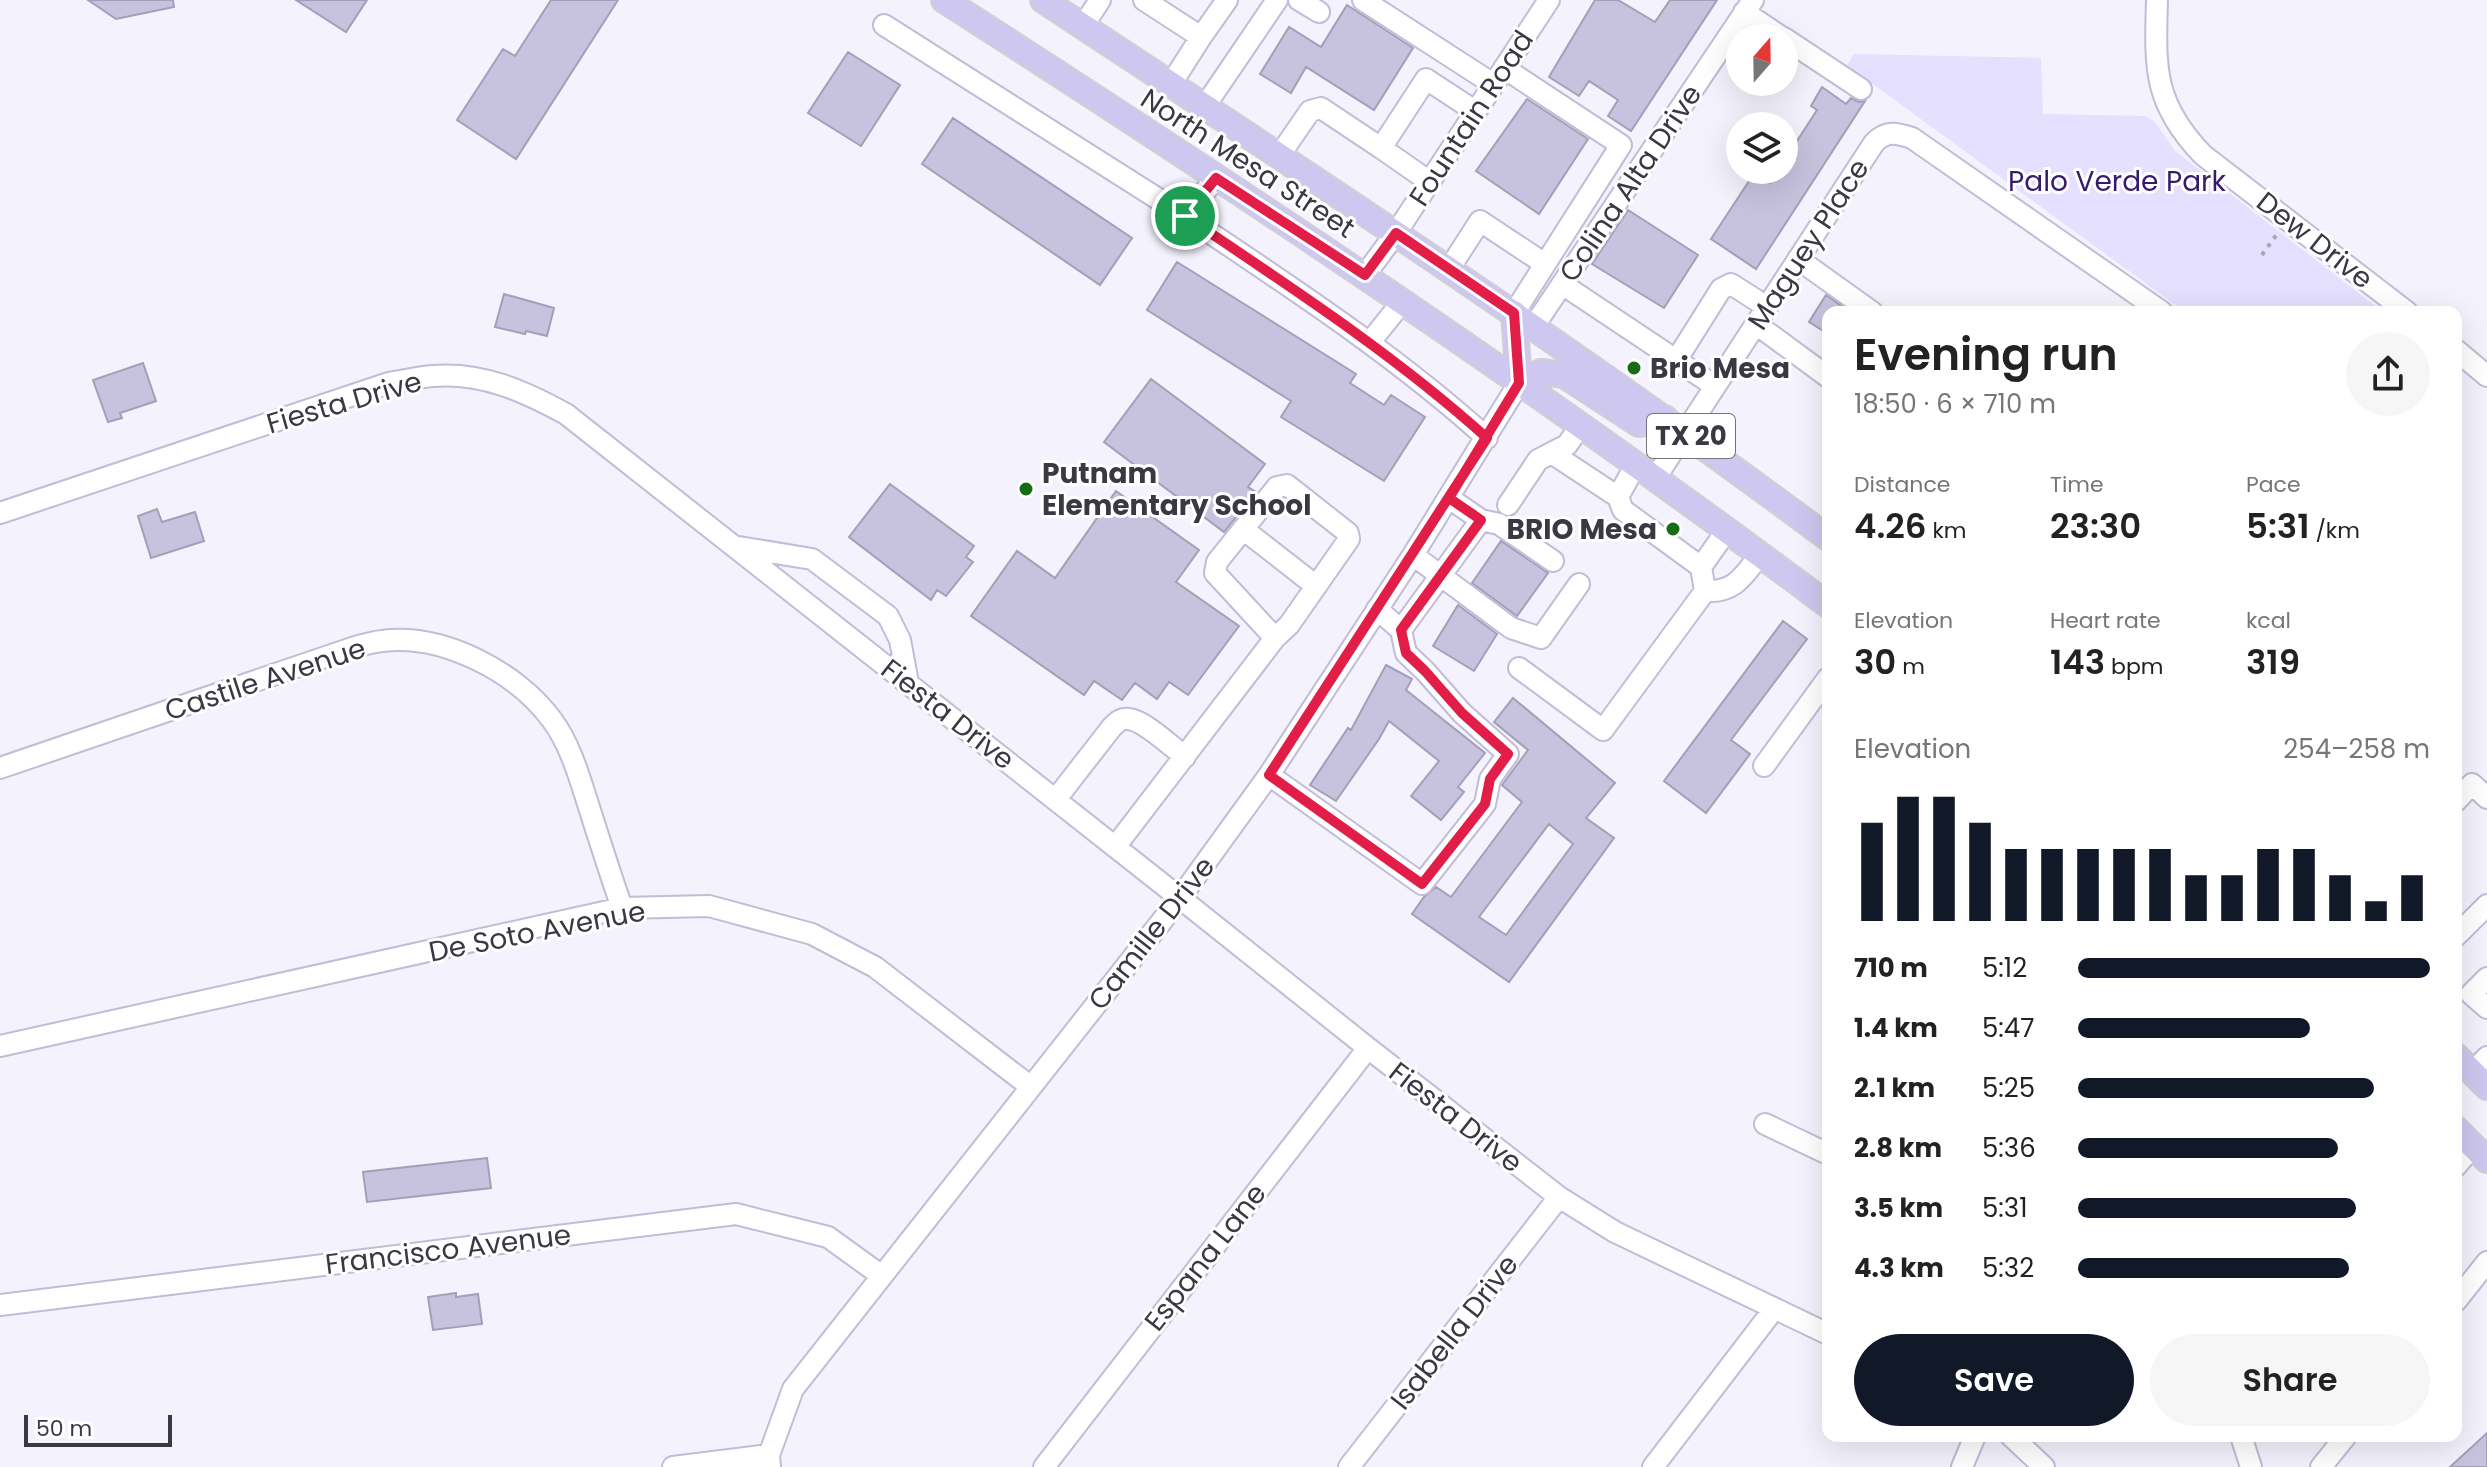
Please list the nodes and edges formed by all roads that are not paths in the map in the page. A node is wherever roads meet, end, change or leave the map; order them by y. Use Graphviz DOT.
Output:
graph roads {
  1 [pos="1043,0"];
  2 [pos="1100,0"];
  3 [pos="1144,0"];
  4 [pos="1227,0"];
  5 [pos="1277,0"];
  6 [pos="1299,0"];
  7 [pos="1363,0"];
  8 [pos="1549,0"];
  9 [pos="2157,0"];
  10 [pos="956,3"];
  11 [pos="1749,6"];
  12 [pos="1319,12"];
  13 [pos="1769,24"];
  14 [pos="884,25"];
  15 [pos="1083,26"];
  16 [pos="1201,37"];
  17 [pos="1798,47"];
  18 [pos="1499,76"];
  19 [pos="1171,84"];
  20 [pos="1861,89"];
  21 [pos="1205,106"];
  22 [pos="1475,111"];
  23 [pos="1381,148"];
  24 [pos="1279,156"];
  25 [pos="1216,178"];
  26 [pos="1430,182"];
  27 [pos="1185,216"];
  28 [pos="1396,233"];
  29 [pos="1798,259"];
  30 [pos="1545,264"];
  31 [pos="1449,269"];
  32 [pos="1365,275"];
  33 [pos="1562,284"];
  34 [pos="1403,301"];
  35 [pos="1864,306"];
  36 [pos="2153,306"];
  37 [pos="2399,306"];
  38 [pos="1762,316"];
  39 [pos="1524,319"];
  40 [pos="1370,342"];
  41 [pos="2462,355"];
  42 [pos="1677,359"];
  43 [pos="1822,371"];
  44 [pos="2487,376"];
  45 [pos="1519,383"];
  46 [pos="1715,386"];
  47 [pos="1581,425"];
  48 [pos="1676,425"];
  49 [pos="1487,438"];
  50 [pos="1553,454"];
  51 [pos="1646,470"];
  52 [pos="1618,497"];
  53 [pos="1449,498"];
  54 [pos="1508,505"];
  55 [pos="0,513"];
  56 [pos="1481,520"];
  57 [pos="1243,529"];
  58 [pos="1727,530"];
  59 [pos="1822,534"];
  60 [pos="734,546"];
  61 [pos="1413,555"];
  62 [pos="1760,555"];
  63 [pos="1553,561"];
  64 [pos="1701,567"];
  65 [pos="1442,576"];
  66 [pos="1579,584"];
  67 [pos="1316,586"];
  68 [pos="1705,591"];
  69 [pos="1822,601"];
  70 [pos="1377,609"];
  71 [pos="1401,630"];
  72 [pos="1275,638"];
  73 [pos="1519,668"];
  74 [pos="908,683"];
  75 [pos="1822,686"];
  76 [pos="1185,757"];
  77 [pos="1764,766"];
  78 [pos="0,768"];
  79 [pos="1269,775"];
  80 [pos="2462,795"];
  81 [pos="2487,798"];
  82 [pos="1056,799"];
  83 [pos="1115,847"];
  84 [pos="1180,898"];
  85 [pos="2487,905"];
  86 [pos="622,908"];
  87 [pos="2462,930"];
  88 [pos="2487,978"];
  89 [pos="2487,1008"];
  90 [pos="0,1046"];
  91 [pos="1368,1048"];
  92 [pos="1031,1087"];
  93 [pos="1765,1124"];
  94 [pos="1822,1151"];
  95 [pos="1559,1197"];
  96 [pos="2487,1262"];
  97 [pos="882,1276"];
  98 [pos="2462,1293"];
  99 [pos="0,1305"];
  100 [pos="1774,1309"];
  101 [pos="1822,1331"];
  102 [pos="1972,1442"];
  103 [pos="2017,1442"];
  104 [pos="2243,1442"];
  105 [pos="2341,1442"];
  106 [pos="769,1461"];
  107 [pos="673,1467"];
  108 [pos="1044,1467"];
  109 [pos="1349,1467"];
  110 [pos="1653,1467"];
  111 [pos="1962,1467"];
  112 [pos="2044,1467"];
  113 [pos="2251,1467"];
  114 [pos="2321,1467"];
  1 -- 15 [label="main road, North Mesa Street / TX 20"];
  2 -- 15 [label="street"];
  3 -- 16 [label="street"];
  4 -- 16 [label="street"];
  5 -- 21 [label="street"];
  6 -- 12 [label="street"];
  7 -- 18 [label="street"];
  8 -- 18 [label="street, Fountain Road"];
  9 -- 37 [label="street, Dew Drive"];
  10 -- 25 [label="main road, North Mesa Street / TX 20"];
  11 -- 13 [label="street"];
  11 -- 33 [label="street, Colina Alta Drive"];
  14 -- 27 [label="street"];
  15 -- 19 [label="main road, North Mesa Street / TX 20"];
  16 -- 19 [label="street"];
  17 -- 20 [label="street"];
  18 -- 22 [label="street, Fountain Road"];
  18 -- 30 [label="street"];
  19 -- 21 [label="main road, North Mesa Street / TX 20"];
  21 -- 24 [label="main road, North Mesa Street / TX 20"];
  22 -- 23 [label="street"];
  22 -- 26 [label="street, Fountain Road"];
  23 -- 24 [label="street"];
  23 -- 26 [label="street"];
  24 -- 28 [label="main road, North Mesa Street / TX 20"];
  25 -- 27 [label="street"];
  25 -- 32 [label="main road, North Mesa Street / TX 20"];
  26 -- 28 [label="street, Fountain Road"];
  27 -- 40 [label="street"];
  28 -- 31 [label="main road, North Mesa Street / TX 20"];
  28 -- 32 [label="street, Fountain Road"];
  29 -- 35 [label="street"];
  29 -- 36 [label="street, Maguey Place"];
  29 -- 38 [label="street, Maguey Place"];
  30 -- 31 [label="street"];
  30 -- 39 [label="street"];
  31 -- 39 [label="main road, North Mesa Street / TX 20"];
  32 -- 34 [label="main road, North Mesa Street / TX 20"];
  33 -- 39 [label="street, Colina Alta Drive"];
  33 -- 42 [label="street"];
  34 -- 40 [label="street"];
  34 -- 45 [label="main road, North Mesa Street / TX 20"];
  38 -- 42 [label="street"];
  38 -- 43 [label="street"];
  38 -- 46 [label="street, Maguey Place"];
  39 -- 45 [label="main road"];
  39 -- 48 [label="main road, North Mesa Street / TX 20"];
  40 -- 49 [label="street"];
  41 -- 44 [label="street"];
  42 -- 46 [label="street"];
  45 -- 47 [label="main road, North Mesa Street / TX 20"];
  45 -- 48 [label="main road"];
  45 -- 49 [label="street, Camille Drive"];
  46 -- 48 [label="street, Maguey Place"];
  47 -- 50 [label="street"];
  47 -- 51 [label="main road, North Mesa Street / TX 20"];
  48 -- 51 [label="street, Maguey Place"];
  48 -- 59 [label="main road, North Mesa Street / TX 20"];
  49 -- 53 [label="street, Camille Drive"];
  50 -- 52 [label="street"];
  50 -- 54 [label="street"];
  51 -- 52 [label="street, Maguey Place"];
  51 -- 58 [label="main road, North Mesa Street / TX 20"];
  52 -- 64 [label="street"];
  53 -- 56 [label="street"];
  53 -- 61 [label="street, Camille Drive"];
  55 -- 60 [label="street, Fiesta Drive"];
  56 -- 63 [label="street"];
  56 -- 65 [label="street"];
  57 -- 67 [label="street"];
  57 -- 67 [label="street"];
  57 -- 72 [label="street"];
  58 -- 62 [label="main road, North Mesa Street / TX 20"];
  58 -- 64 [label="street"];
  60 -- 74 [label="street, Fiesta Drive"];
  60 -- 74 [label="street"];
  61 -- 65 [label="street"];
  61 -- 70 [label="street, Camille Drive"];
  62 -- 68 [label="street"];
  62 -- 69 [label="main road, North Mesa Street / TX 20"];
  64 -- 68 [label="street"];
  65 -- 66 [label="street"];
  65 -- 71 [label="street"];
  67 -- 72 [label="street"];
  68 -- 73 [label="street"];
  70 -- 71 [label="street"];
  70 -- 79 [label="street, Camille Drive"];
  71 -- 79 [label="street"];
  72 -- 76 [label="street"];
  74 -- 82 [label="street, Fiesta Drive"];
  75 -- 77 [label="street"];
  76 -- 82 [label="street"];
  76 -- 83 [label="street"];
  78 -- 86 [label="street, Castile Avenue"];
  79 -- 84 [label="street, Camille Drive"];
  80 -- 81 [label="street"];
  82 -- 83 [label="street, Fiesta Drive"];
  83 -- 84 [label="street, Fiesta Drive"];
  84 -- 91 [label="street, Fiesta Drive"];
  84 -- 92 [label="street, Camille Drive"];
  85 -- 87 [label="street"];
  86 -- 90 [label="street, De Soto Avenue"];
  86 -- 92 [label="street, De Soto Avenue"];
  88 -- 89 [label="street"];
  91 -- 95 [label="street, Fiesta Drive"];
  91 -- 108 [label="street, Espana Lane"];
  92 -- 97 [label="street, Camille Drive"];
  93 -- 94 [label="street"];
  95 -- 100 [label="street, Fiesta Drive"];
  95 -- 109 [label="street, Isabella Drive"];
  96 -- 98 [label="street"];
  97 -- 99 [label="street, Francisco Avenue"];
  97 -- 106 [label="street, Camille Drive"];
  100 -- 101 [label="street, Fiesta Drive"];
  100 -- 110 [label="street"];
  102 -- 111 [label="street"];
  103 -- 112 [label="street"];
  104 -- 113 [label="street"];
  105 -- 114 [label="street"];
  106 -- 107 [label="street"];
}
